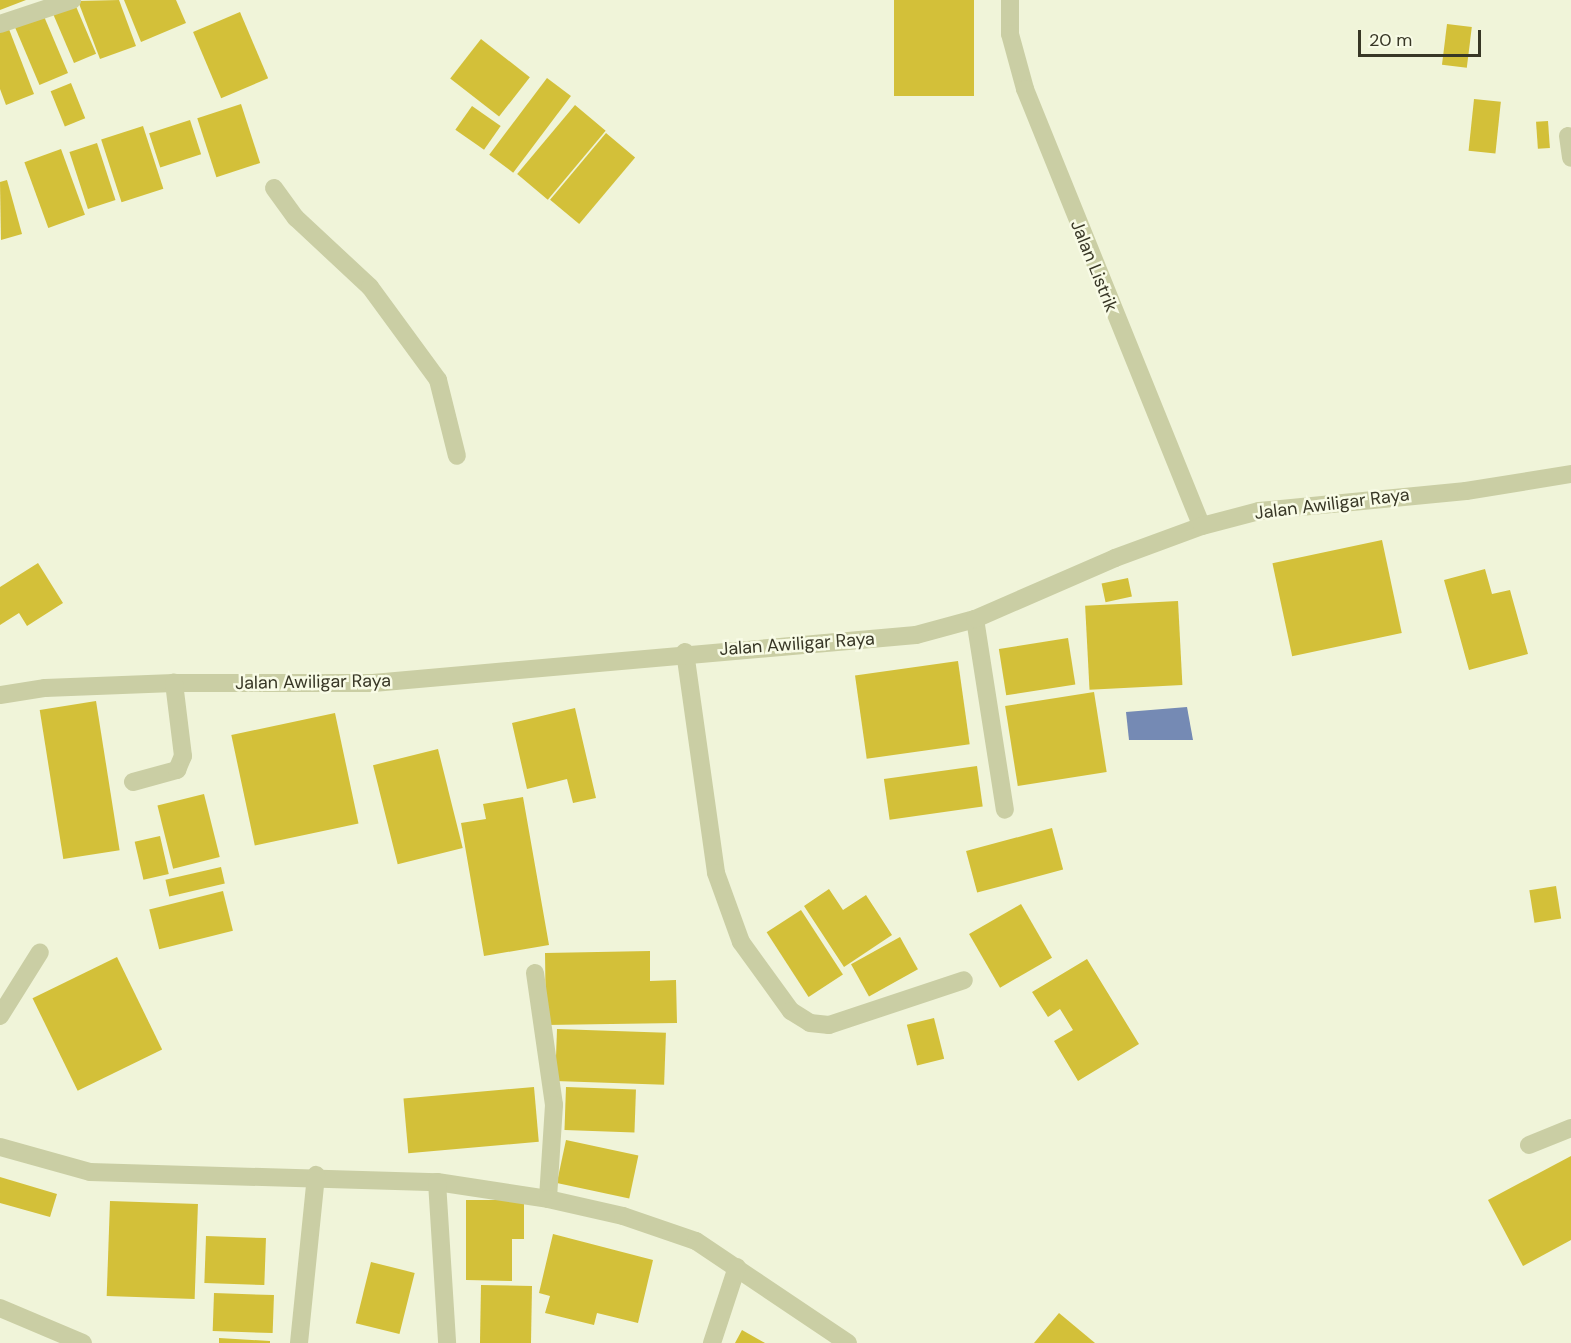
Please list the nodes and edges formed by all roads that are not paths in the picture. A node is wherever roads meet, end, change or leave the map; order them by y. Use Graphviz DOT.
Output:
graph roads {
  1 [pos="72,0"];
  2 [pos="1010,0"];
  3 [pos="0,24"];
  4 [pos="1568,136"];
  5 [pos="1571,158"];
  6 [pos="274,188"];
  7 [pos="457,456"];
  8 [pos="1571,474"];
  9 [pos="1202,526"];
  10 [pos="975,619"];
  11 [pos="685,652"];
  12 [pos="174,683"];
  13 [pos="0,694"];
  14 [pos="133,782"];
  15 [pos="1005,810"];
  16 [pos="40,952"];
  17 [pos="535,973"];
  18 [pos="964,980"];
  19 [pos="0,1016"];
  20 [pos="1571,1128"];
  21 [pos="1529,1145"];
  22 [pos="0,1147"];
  23 [pos="316,1175"];
  24 [pos="437,1182"];
  25 [pos="548,1199"];
  26 [pos="737,1267"];
  27 [pos="0,1308"];
  28 [pos="83,1343"];
  29 [pos="299,1343"];
  30 [pos="447,1343"];
  31 [pos="712,1343"];
  32 [pos="848,1343"];
  1 -- 3 [label="street"];
  2 -- 9 [label="street, Jalan Listrik"];
  4 -- 5 [label="street"];
  6 -- 7 [label="street"];
  8 -- 9 [label="street, Jalan Awiligar Raya"];
  9 -- 10 [label="street, Jalan Awiligar Raya"];
  10 -- 11 [label="street, Jalan Awiligar Raya"];
  10 -- 15 [label="street"];
  11 -- 12 [label="street, Jalan Awiligar Raya"];
  11 -- 18 [label="street"];
  12 -- 13 [label="street, Jalan Awiligar Raya"];
  12 -- 14 [label="street"];
  16 -- 19 [label="street"];
  17 -- 25 [label="street"];
  20 -- 21 [label="street"];
  22 -- 23 [label="street"];
  23 -- 24 [label="street"];
  23 -- 29 [label="street"];
  24 -- 25 [label="street"];
  24 -- 30 [label="street"];
  25 -- 26 [label="street"];
  26 -- 31 [label="street"];
  26 -- 32 [label="street"];
  27 -- 28 [label="street"];
}
